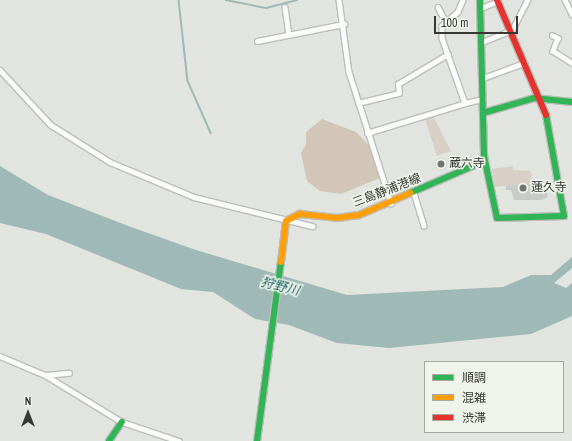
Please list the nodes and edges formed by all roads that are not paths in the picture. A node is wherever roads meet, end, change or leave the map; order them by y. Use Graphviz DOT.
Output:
graph roads {
  1 [pos="339,0"];
  2 [pos="464,0"];
  3 [pos="480,0"];
  4 [pos="527,0"];
  5 [pos="565,0"];
  6 [pos="498,1"];
  7 [pos="284,7"];
  8 [pos="438,7"];
  9 [pos="481,8"];
  10 [pos="572,14"];
  11 [pos="446,22"];
  12 [pos="344,24"];
  13 [pos="511,31"];
  14 [pos="289,35"];
  15 [pos="552,35"];
  16 [pos="257,42"];
  17 [pos="482,42"];
  18 [pos="448,54"];
  19 [pos="524,63"];
  20 [pos="572,63"];
  21 [pos="0,70"];
  22 [pos="483,78"];
  23 [pos="538,97"];
  24 [pos="483,99"];
  25 [pos="572,102"];
  26 [pos="358,103"];
  27 [pos="465,103"];
  28 [pos="483,113"];
  29 [pos="367,133"];
  30 [pos="484,155"];
  31 [pos="414,194"];
  32 [pos="391,203"];
  33 [pos="286,221"];
  34 [pos="424,225"];
  35 [pos="312,226"];
  36 [pos="0,356"];
  37 [pos="69,373"];
  38 [pos="45,375"];
  39 [pos="122,422"];
  40 [pos="109,441"];
  41 [pos="179,441"];
  42 [pos="257,441"];
  1 -- 12 [label="street"];
  2 -- 11 [label="street"];
  3 -- 9 [label="main road"];
  4 -- 13 [label="street"];
  5 -- 10 [label="street"];
  6 -- 9 [label="street"];
  6 -- 13 [label="main road"];
  7 -- 14 [label="street"];
  8 -- 11 [label="street"];
  9 -- 17 [label="main road"];
  11 -- 18 [label="street"];
  12 -- 14 [label="street"];
  12 -- 26 [label="street"];
  13 -- 17 [label="street"];
  13 -- 19 [label="main road"];
  14 -- 16 [label="street"];
  15 -- 20 [label="street"];
  17 -- 22 [label="main road"];
  18 -- 26 [label="street"];
  18 -- 27 [label="street"];
  19 -- 22 [label="street"];
  19 -- 23 [label="main road"];
  21 -- 33 [label="street"];
  22 -- 24 [label="main road"];
  23 -- 25 [label="main road"];
  23 -- 28 [label="main road"];
  23 -- 30 [label="main road"];
  24 -- 27 [label="street"];
  24 -- 28 [label="main road"];
  26 -- 29 [label="street"];
  27 -- 29 [label="street"];
  28 -- 30 [label="main road"];
  29 -- 32 [label="street"];
  30 -- 31 [label="main road, 三島静浦港線"];
  31 -- 32 [label="main road, 三島静浦港線"];
  31 -- 34 [label="street"];
  32 -- 33 [label="main road, 三島静浦港線"];
  33 -- 35 [label="street"];
  33 -- 42 [label="main road"];
  36 -- 38 [label="street"];
  37 -- 38 [label="street"];
  38 -- 39 [label="street"];
  39 -- 40 [label="main road"];
  39 -- 41 [label="street"];
}
